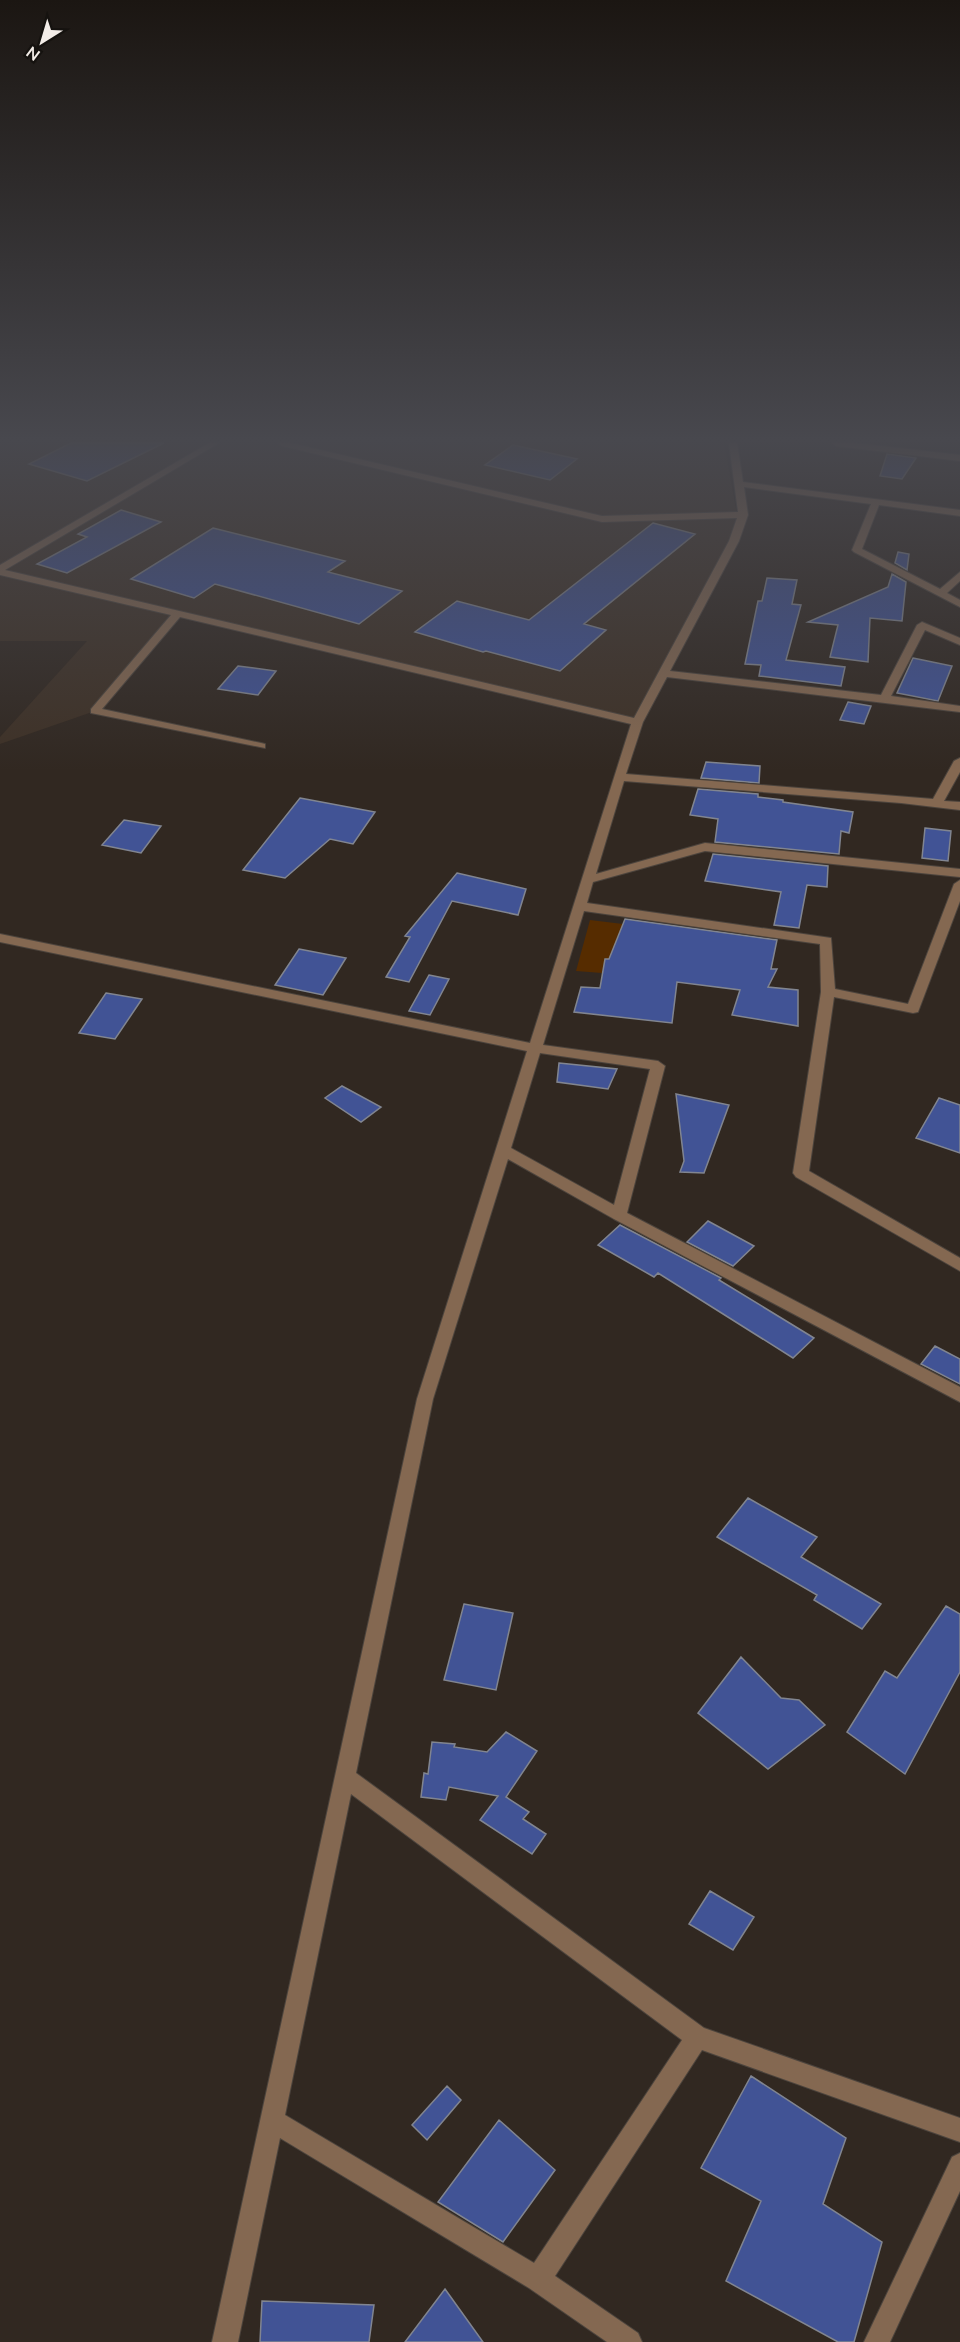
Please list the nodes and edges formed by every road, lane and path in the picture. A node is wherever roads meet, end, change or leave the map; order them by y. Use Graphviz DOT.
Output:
graph roads {
  1 [pos="31,552"];
  2 [pos="728,552"];
  3 [pos="861,552"];
  4 [pos="0,571"];
  5 [pos="960,575"];
  6 [pos="941,594"];
  7 [pos="960,604"];
  8 [pos="177,614"];
  9 [pos="960,642"];
  10 [pos="663,673"];
  11 [pos="885,698"];
  12 [pos="960,709"];
  13 [pos="637,722"];
  14 [pos="261,746"];
  15 [pos="960,761"];
  16 [pos="620,777"];
  17 [pos="937,803"];
  18 [pos="960,806"];
  19 [pos="960,873"];
  20 [pos="588,880"];
  21 [pos="960,884"];
  22 [pos="579,906"];
  23 [pos="0,938"];
  24 [pos="828,992"];
  25 [pos="534,1048"];
  26 [pos="503,1150"];
  27 [pos="619,1215"];
  28 [pos="960,1265"];
  29 [pos="960,1395"];
  30 [pos="345,1777"];
  31 [pos="697,2037"];
  32 [pos="272,2120"];
  33 [pos="960,2130"];
  34 [pos="960,2165"];
  35 [pos="538,2279"];
  36 [pos="225,2342"];
  37 [pos="628,2342"];
  38 [pos="877,2342"];
  1 -- 4 [label="street"];
  2 -- 10 [label="street"];
  3 -- 6 [label="street"];
  4 -- 8 [label="street"];
  5 -- 6 [label="street"];
  6 -- 7 [label="street"];
  8 -- 13 [label="street"];
  8 -- 14 [label="street"];
  9 -- 11 [label="street"];
  10 -- 11 [label="street"];
  10 -- 13 [label="street"];
  11 -- 12 [label="street"];
  13 -- 16 [label="street"];
  15 -- 17 [label="street"];
  16 -- 17 [label="street"];
  16 -- 20 [label="street"];
  17 -- 18 [label="street"];
  19 -- 20 [label="street"];
  20 -- 22 [label="street"];
  21 -- 24 [label="street"];
  22 -- 24 [label="street"];
  22 -- 25 [label="street"];
  23 -- 25 [label="street"];
  24 -- 28 [label="street"];
  25 -- 26 [label="street"];
  25 -- 27 [label="street"];
  26 -- 27 [label="street"];
  26 -- 30 [label="street"];
  27 -- 29 [label="street"];
  30 -- 31 [label="street"];
  30 -- 32 [label="street"];
  31 -- 33 [label="street"];
  31 -- 35 [label="street"];
  32 -- 35 [label="street"];
  32 -- 36 [label="street"];
  34 -- 38 [label="street"];
  35 -- 37 [label="street"];
}
